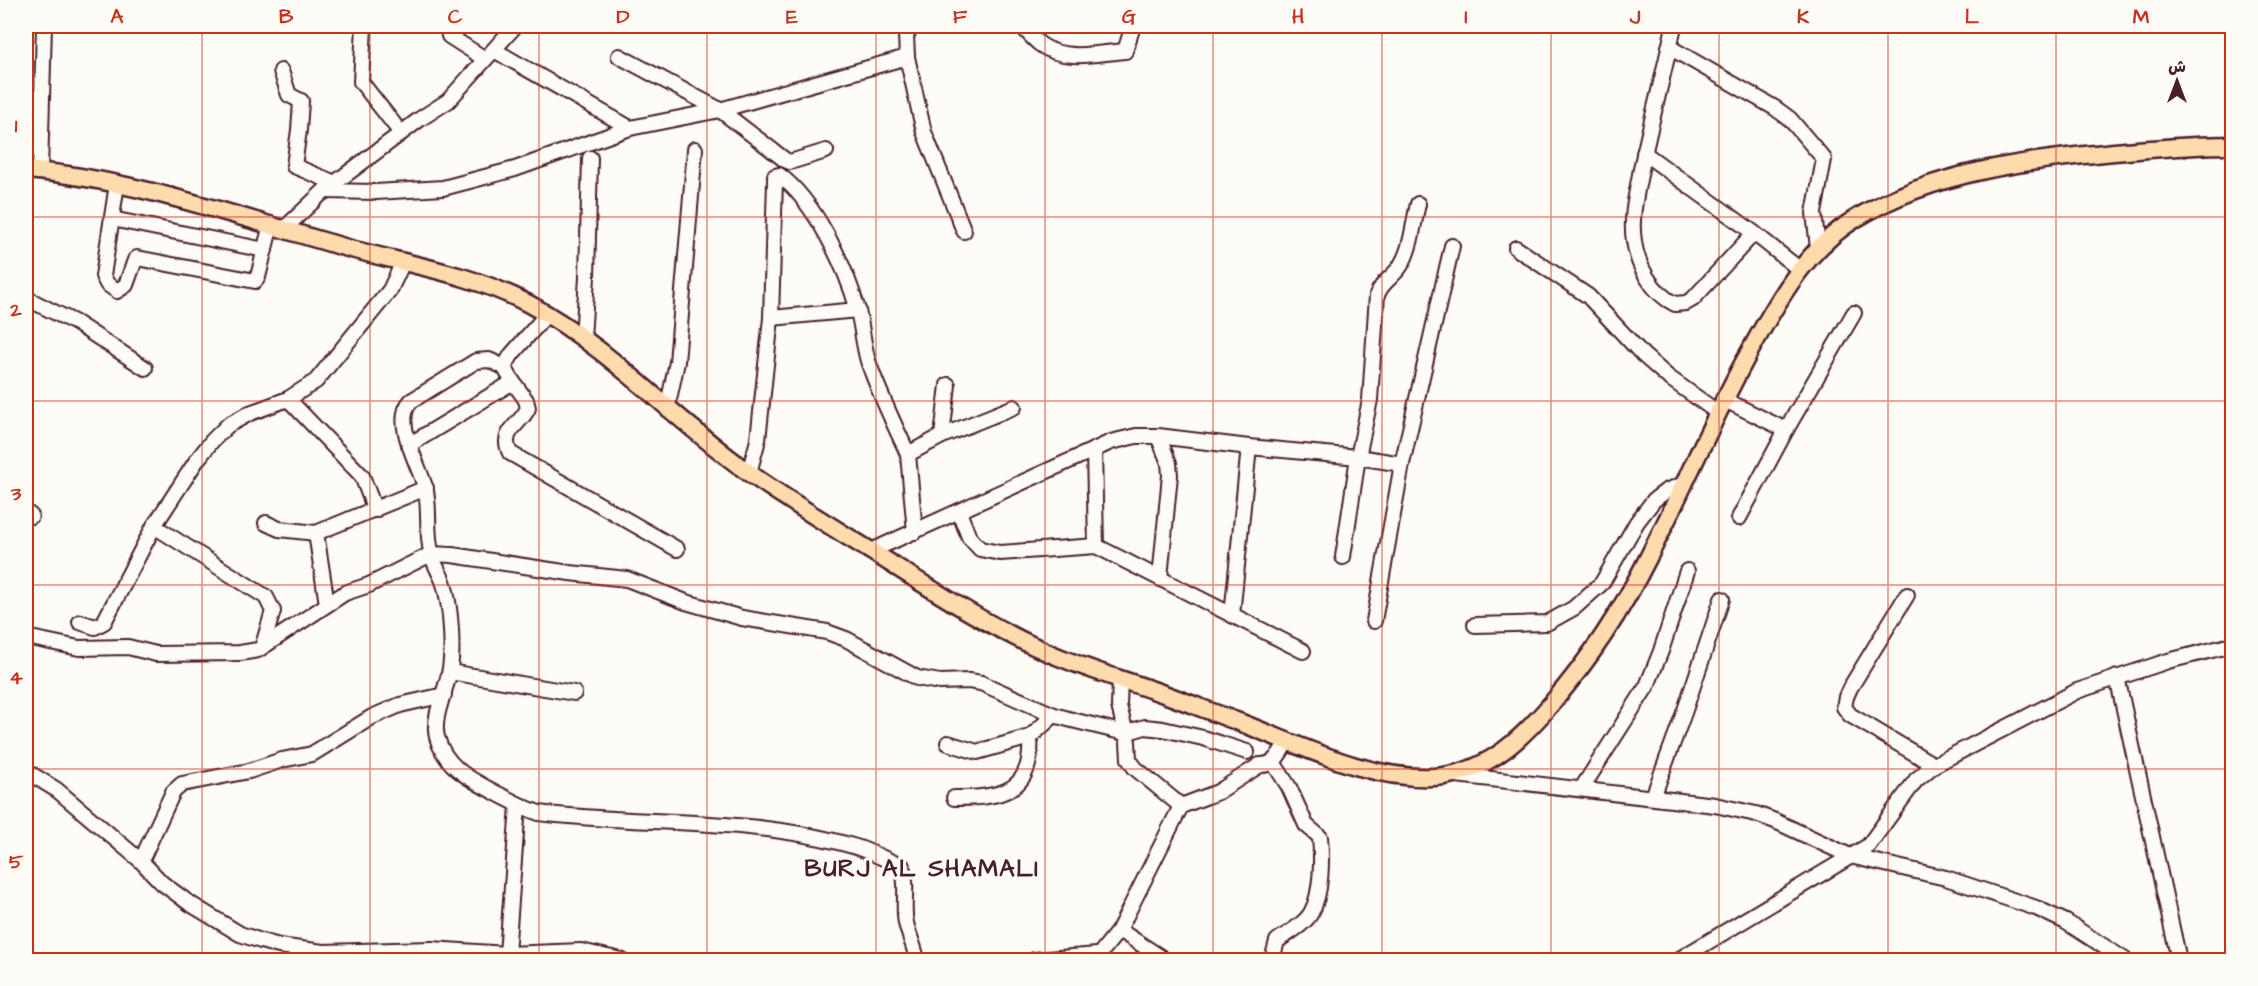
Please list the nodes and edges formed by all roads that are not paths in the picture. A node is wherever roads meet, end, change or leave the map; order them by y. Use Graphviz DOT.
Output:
graph roads {
  1 [pos="44,26"];
  2 [pos="364,26"];
  3 [pos="447,26"];
  4 [pos="515,26"];
  5 [pos="913,26"];
  6 [pos="1021,26"];
  7 [pos="1133,26"];
  8 [pos="1674,26"];
  9 [pos="1670,47"];
  10 [pos="489,55"];
  11 [pos="619,56"];
  12 [pos="907,57"];
  13 [pos="280,71"];
  14 [pos="720,110"];
  15 [pos="630,128"];
  16 [pos="400,133"];
  17 [pos="2232,145"];
  18 [pos="696,149"];
  19 [pos="825,151"];
  20 [pos="1644,153"];
  21 [pos="590,158"];
  22 [pos="33,170"];
  23 [pos="117,184"];
  24 [pos="329,187"];
  25 [pos="1418,204"];
  26 [pos="112,219"];
  27 [pos="278,226"];
  28 [pos="964,231"];
  29 [pos="1754,233"];
  30 [pos="1452,246"];
  31 [pos="1516,248"];
  32 [pos="1818,248"];
  33 [pos="265,250"];
  34 [pos="403,262"];
  35 [pos="1799,269"];
  36 [pos="26,298"];
  37 [pos="858,310"];
  38 [pos="1854,313"];
  39 [pos="547,314"];
  40 [pos="771,318"];
  41 [pos="583,338"];
  42 [pos="504,367"];
  43 [pos="145,368"];
  44 [pos="513,382"];
  45 [pos="948,385"];
  46 [pos="288,399"];
  47 [pos="1720,406"];
  48 [pos="1014,407"];
  49 [pos="668,409"];
  50 [pos="1786,430"];
  51 [pos="942,436"];
  52 [pos="1158,436"];
  53 [pos="409,445"];
  54 [pos="1249,447"];
  55 [pos="1094,450"];
  56 [pos="908,454"];
  57 [pos="1358,457"];
  58 [pos="1402,464"];
  59 [pos="749,473"];
  60 [pos="1684,484"];
  61 [pos="426,488"];
  62 [pos="375,510"];
  63 [pos="958,512"];
  64 [pos="1739,518"];
  65 [pos="266,523"];
  66 [pos="154,526"];
  67 [pos="915,532"];
  68 [pos="316,533"];
  69 [pos="1096,546"];
  70 [pos="677,549"];
  71 [pos="871,551"];
  72 [pos="431,554"];
  73 [pos="1343,557"];
  74 [pos="1687,571"];
  75 [pos="1160,578"];
  76 [pos="1907,595"];
  77 [pos="1722,599"];
  78 [pos="327,604"];
  79 [pos="1232,615"];
  80 [pos="1374,621"];
  81 [pos="80,622"];
  82 [pos="1474,625"];
  83 [pos="26,637"];
  84 [pos="263,645"];
  85 [pos="2232,645"];
  86 [pos="1303,651"];
  87 [pos="450,672"];
  88 [pos="2117,677"];
  89 [pos="1120,680"];
  90 [pos="574,693"];
  91 [pos="444,695"];
  92 [pos="1054,715"];
  93 [pos="1254,728"];
  94 [pos="1125,733"];
  95 [pos="1030,737"];
  96 [pos="1287,741"];
  97 [pos="948,743"];
  98 [pos="1247,753"];
  99 [pos="1266,763"];
  100 [pos="1934,765"];
  101 [pos="26,771"];
  102 [pos="1454,774"];
  103 [pos="1582,788"];
  104 [pos="1653,797"];
  105 [pos="954,798"];
  106 [pos="518,806"];
  107 [pos="1181,806"];
  108 [pos="1850,856"];
  109 [pos="141,861"];
  110 [pos="1119,930"];
  111 [pos="501,956"];
  112 [pos="581,956"];
  113 [pos="1096,958"];
  114 [pos="621,960"];
  115 [pos="917,960"];
  116 [pos="1034,960"];
  117 [pos="1165,960"];
  118 [pos="1272,960"];
  119 [pos="1678,960"];
  120 [pos="2125,960"];
  121 [pos="2179,960"];
  1 -- 22 [label="street"];
  2 -- 16 [label="street"];
  3 -- 10 [label="street"];
  4 -- 10 [label="street"];
  5 -- 12 [label="street"];
  6 -- 7 [label="street"];
  8 -- 9 [label="street"];
  9 -- 20 [label="street"];
  9 -- 32 [label="street"];
  10 -- 15 [label="street"];
  10 -- 16 [label="street"];
  11 -- 14 [label="street"];
  12 -- 14 [label="street"];
  12 -- 28 [label="street"];
  13 -- 24 [label="street"];
  14 -- 15 [label="street"];
  14 -- 19 [label="street"];
  15 -- 24 [label="street"];
  16 -- 24 [label="street"];
  17 -- 32 [label="main road"];
  18 -- 49 [label="street"];
  20 -- 29 [label="street"];
  20 -- 29 [label="street"];
  21 -- 41 [label="street"];
  22 -- 23 [label="main road"];
  23 -- 26 [label="street"];
  23 -- 27 [label="main road"];
  24 -- 27 [label="street"];
  25 -- 57 [label="street"];
  26 -- 33 [label="street"];
  26 -- 33 [label="street"];
  27 -- 33 [label="street"];
  27 -- 34 [label="main road"];
  29 -- 35 [label="street"];
  30 -- 58 [label="street"];
  31 -- 47 [label="street"];
  32 -- 35 [label="main road"];
  34 -- 39 [label="main road"];
  34 -- 46 [label="street"];
  35 -- 47 [label="main road"];
  36 -- 43 [label="street"];
  37 -- 40 [label="street"];
  37 -- 40 [label="street"];
  37 -- 56 [label="street"];
  38 -- 50 [label="street"];
  39 -- 41 [label="main road"];
  39 -- 42 [label="street"];
  40 -- 59 [label="street"];
  41 -- 49 [label="main road"];
  42 -- 44 [label="street"];
  42 -- 53 [label="street"];
  44 -- 53 [label="street"];
  44 -- 70 [label="street"];
  45 -- 51 [label="street"];
  46 -- 62 [label="street"];
  46 -- 66 [label="street"];
  47 -- 50 [label="street"];
  47 -- 60 [label="main road"];
  48 -- 51 [label="street"];
  49 -- 59 [label="main road"];
  50 -- 64 [label="street"];
  51 -- 56 [label="street"];
  52 -- 54 [label="street"];
  52 -- 55 [label="street"];
  52 -- 75 [label="street"];
  53 -- 61 [label="street"];
  54 -- 57 [label="street"];
  54 -- 79 [label="street"];
  55 -- 63 [label="street"];
  55 -- 69 [label="street"];
  56 -- 67 [label="street"];
  57 -- 58 [label="street"];
  57 -- 73 [label="street"];
  58 -- 80 [label="street"];
  59 -- 71 [label="main road"];
  60 -- 82 [label="street"];
  60 -- 102 [label="main road"];
  61 -- 62 [label="street"];
  61 -- 72 [label="street"];
  62 -- 68 [label="street"];
  63 -- 67 [label="street"];
  63 -- 69 [label="street"];
  65 -- 68 [label="street"];
  66 -- 81 [label="street"];
  66 -- 84 [label="street"];
  67 -- 71 [label="street"];
  68 -- 78 [label="street"];
  69 -- 75 [label="street"];
  71 -- 89 [label="main road"];
  72 -- 78 [label="street"];
  72 -- 87 [label="street"];
  72 -- 92 [label="street"];
  74 -- 103 [label="street"];
  75 -- 79 [label="street"];
  76 -- 100 [label="street"];
  77 -- 104 [label="street"];
  78 -- 84 [label="street"];
  79 -- 86 [label="street"];
  83 -- 84 [label="street"];
  85 -- 88 [label="street"];
  87 -- 90 [label="street"];
  87 -- 91 [label="street"];
  88 -- 100 [label="street"];
  88 -- 121 [label="street"];
  89 -- 93 [label="main road"];
  89 -- 94 [label="street"];
  91 -- 106 [label="street"];
  91 -- 109 [label="street"];
  92 -- 94 [label="street"];
  92 -- 95 [label="street"];
  93 -- 96 [label="main road"];
  93 -- 98 [label="street"];
  94 -- 98 [label="street"];
  94 -- 107 [label="street"];
  95 -- 97 [label="street"];
  95 -- 105 [label="street"];
  96 -- 99 [label="street"];
  96 -- 102 [label="main road"];
  98 -- 99 [label="street"];
  99 -- 107 [label="street"];
  99 -- 118 [label="street"];
  100 -- 108 [label="street"];
  101 -- 109 [label="street"];
  102 -- 103 [label="street"];
  103 -- 104 [label="street"];
  104 -- 108 [label="street"];
  106 -- 111 [label="street"];
  106 -- 115 [label="street"];
  107 -- 110 [label="street"];
  108 -- 119 [label="street"];
  108 -- 120 [label="street"];
  109 -- 111 [label="street"];
  110 -- 113 [label="street"];
  110 -- 117 [label="street"];
  111 -- 112 [label="street"];
  112 -- 114 [label="street"];
  113 -- 116 [label="street"];
}
